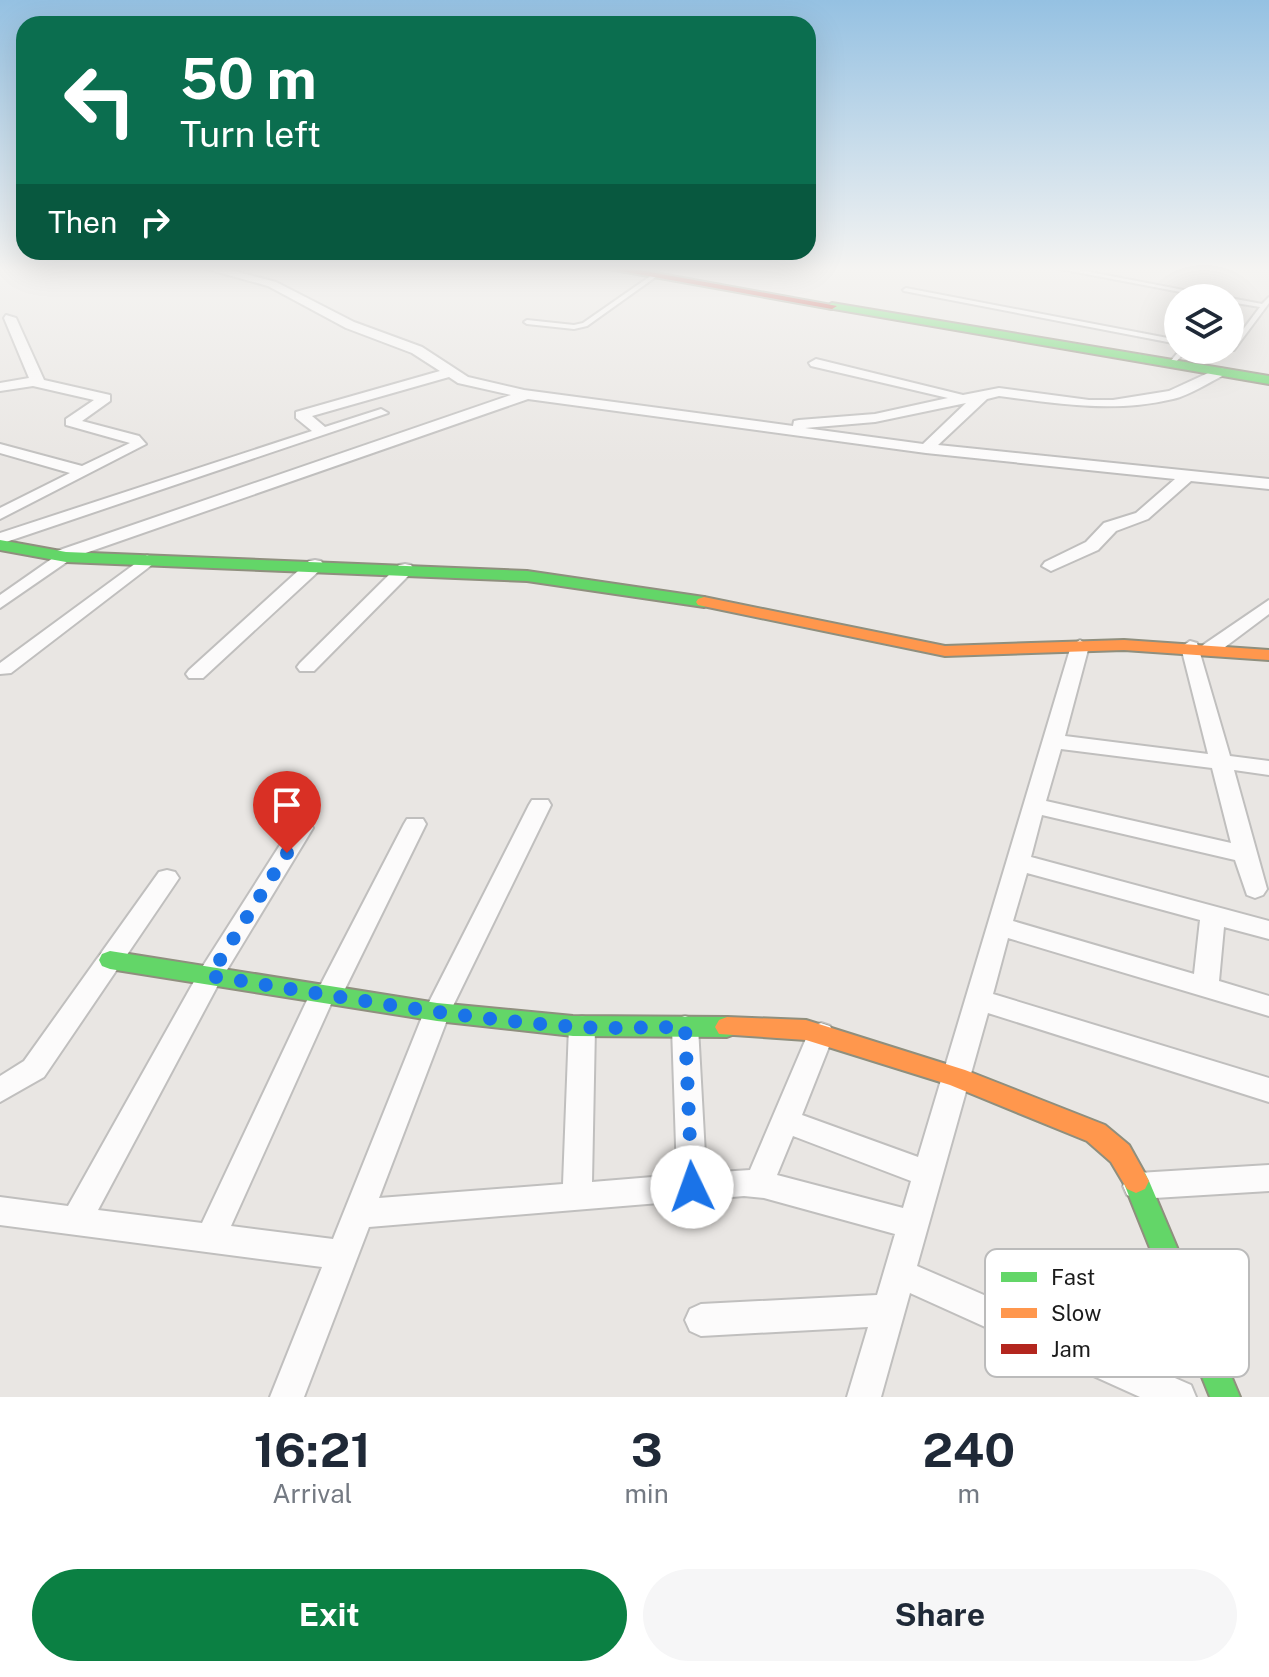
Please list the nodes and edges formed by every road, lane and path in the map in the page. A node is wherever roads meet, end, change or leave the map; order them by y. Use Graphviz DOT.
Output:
graph roads {
  1 [pos="17,333"];
  2 [pos="372,333"];
  3 [pos="1022,333"];
  4 [pos="1132,333"];
  5 [pos="1164,339"];
  6 [pos="1164,355"];
  7 [pos="816,363"];
  8 [pos="1197,364"];
  9 [pos="450,372"];
  10 [pos="1219,372"];
  11 [pos="1269,380"];
  12 [pos="38,381"];
  13 [pos="914,386"];
  14 [pos="0,387"];
  15 [pos="527,394"];
  16 [pos="983,395"];
  17 [pos="963,398"];
  18 [pos="381,413"];
  19 [pos="875,418"];
  20 [pos="763,428"];
  21 [pos="322,432"];
  22 [pos="0,448"];
  23 [pos="926,449"];
  24 [pos="85,472"];
  25 [pos="1187,476"];
  26 [pos="1269,484"];
  27 [pos="0,514"];
  28 [pos="0,542"];
  29 [pos="63,557"];
  30 [pos="147,560"];
  31 [pos="315,565"];
  32 [pos="1051,566"];
  33 [pos="405,569"];
  34 [pos="0,603"];
  35 [pos="1269,605"];
  36 [pos="1080,646"];
  37 [pos="1200,648"];
  38 [pos="1269,655"];
  39 [pos="307,667"];
  40 [pos="4,669"];
  41 [pos="196,674"];
  42 [pos="1053,741"];
  43 [pos="1220,762"];
  44 [pos="1269,768"];
  45 [pos="540,805"];
  46 [pos="1034,806"];
  47 [pos="415,824"];
  48 [pos="302,828"];
  49 [pos="1246,854"];
  50 [pos="1018,862"];
  51 [pos="167,878"];
  52 [pos="1255,889"];
  53 [pos="1213,915"];
  54 [pos="999,926"];
  55 [pos="1269,930"];
  56 [pos="110,960"];
  57 [pos="210,976"];
  58 [pos="1206,987"];
  59 [pos="326,994"];
  60 [pos="978,1000"];
  61 [pos="1269,1006"];
  62 [pos="437,1012"];
  63 [pos="582,1027"];
  64 [pos="685,1027"];
  65 [pos="821,1034"];
  66 [pos="956,1077"];
  67 [pos="0,1090"];
  68 [pos="1269,1090"];
  69 [pos="785,1121"];
  70 [pos="928,1174"];
  71 [pos="1269,1178"];
  72 [pos="759,1184"];
  73 [pos="1138,1186"];
  74 [pos="692,1187"];
  75 [pos="577,1197"];
  76 [pos="0,1211"];
  77 [pos="357,1214"];
  78 [pos="76,1221"];
  79 [pos="913,1225"];
  80 [pos="210,1238"];
  81 [pos="1164,1249"];
  82 [pos="341,1255"];
  83 [pos="899,1273"];
  84 [pos="889,1310"];
  85 [pos="985,1311"];
  86 [pos="701,1320"];
  87 [pos="1134,1377"];
  88 [pos="1217,1377"];
  89 [pos="287,1397"];
  90 [pos="864,1397"];
  91 [pos="1179,1397"];
  92 [pos="1225,1397"];
  1 -- 12 [label="street"];
  2 -- 9 [label="street"];
  3 -- 6 [label="main road"];
  4 -- 5 [label="lane"];
  7 -- 13 [label="street"];
  8 -- 10 [label="main road"];
  9 -- 15 [label="street"];
  9 -- 21 [label="street"];
  10 -- 11 [label="main road"];
  10 -- 16 [label="street"];
  12 -- 14 [label="street"];
  12 -- 24 [label="street"];
  13 -- 17 [label="street"];
  13 -- 19 [label="street"];
  15 -- 20 [label="street"];
  15 -- 29 [label="street"];
  16 -- 17 [label="street"];
  16 -- 23 [label="street"];
  17 -- 19 [label="street"];
  18 -- 21 [label="street"];
  19 -- 20 [label="street"];
  20 -- 23 [label="street"];
  21 -- 28 [label="street"];
  22 -- 24 [label="street"];
  23 -- 25 [label="street"];
  24 -- 27 [label="street"];
  25 -- 26 [label="street"];
  25 -- 32 [label="street"];
  28 -- 29 [label="main road"];
  29 -- 30 [label="main road"];
  29 -- 34 [label="street"];
  30 -- 31 [label="main road"];
  30 -- 40 [label="street"];
  31 -- 33 [label="main road"];
  31 -- 41 [label="street"];
  33 -- 36 [label="main road"];
  33 -- 39 [label="street"];
  35 -- 37 [label="street"];
  36 -- 37 [label="main road"];
  36 -- 42 [label="street"];
  37 -- 38 [label="main road"];
  37 -- 43 [label="street"];
  42 -- 43 [label="street"];
  42 -- 46 [label="street"];
  43 -- 44 [label="street"];
  43 -- 49 [label="street"];
  45 -- 62 [label="street"];
  46 -- 49 [label="street"];
  46 -- 50 [label="street"];
  47 -- 59 [label="street"];
  48 -- 57 [label="street"];
  49 -- 52 [label="street"];
  50 -- 53 [label="street"];
  50 -- 54 [label="street"];
  51 -- 56 [label="street"];
  53 -- 55 [label="street"];
  53 -- 58 [label="street"];
  54 -- 58 [label="street"];
  54 -- 60 [label="street"];
  56 -- 57 [label="main road"];
  56 -- 67 [label="street"];
  57 -- 59 [label="main road"];
  57 -- 78 [label="street"];
  58 -- 61 [label="street"];
  59 -- 62 [label="main road"];
  59 -- 80 [label="street"];
  60 -- 66 [label="street"];
  60 -- 68 [label="street"];
  62 -- 63 [label="main road"];
  62 -- 77 [label="street"];
  63 -- 64 [label="main road"];
  63 -- 75 [label="street"];
  64 -- 65 [label="main road"];
  64 -- 74 [label="street"];
  65 -- 66 [label="main road"];
  65 -- 69 [label="street"];
  66 -- 70 [label="street"];
  66 -- 73 [label="main road"];
  69 -- 70 [label="street"];
  69 -- 72 [label="street"];
  70 -- 79 [label="street"];
  71 -- 73 [label="street"];
  72 -- 74 [label="street"];
  72 -- 79 [label="street"];
  73 -- 81 [label="main road"];
  74 -- 75 [label="street"];
  75 -- 77 [label="street"];
  76 -- 78 [label="street"];
  77 -- 82 [label="street"];
  78 -- 80 [label="street"];
  79 -- 83 [label="street"];
  80 -- 82 [label="street"];
  82 -- 89 [label="street"];
  83 -- 84 [label="street"];
  83 -- 85 [label="street"];
  84 -- 86 [label="street"];
  84 -- 90 [label="street"];
  87 -- 91 [label="street"];
  88 -- 92 [label="main road"];
}
